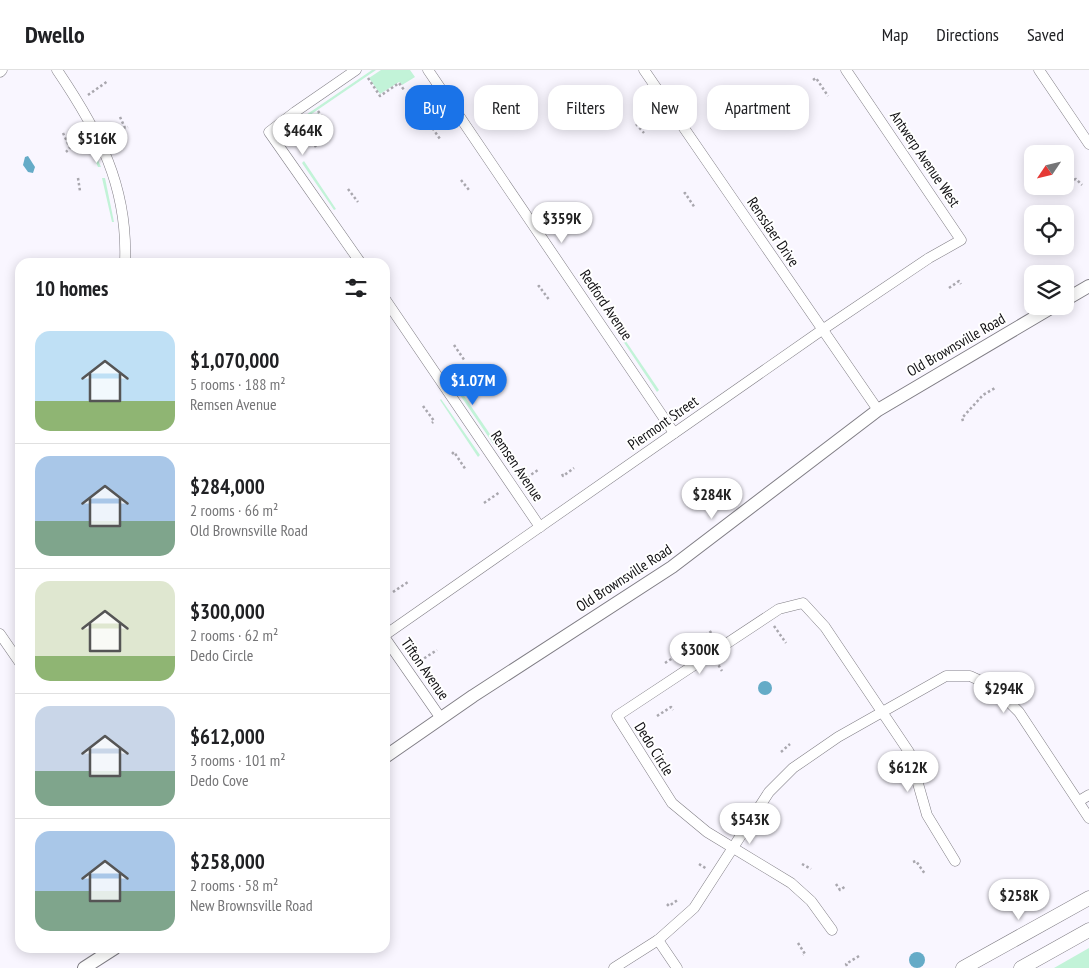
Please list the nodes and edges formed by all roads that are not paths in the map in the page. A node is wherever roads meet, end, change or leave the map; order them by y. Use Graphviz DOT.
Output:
graph roads {
  1 [pos="57,70"];
  2 [pos="356,70"];
  3 [pos="428,70"];
  4 [pos="644,70"];
  5 [pos="846,70"];
  6 [pos="1039,70"];
  7 [pos="1089,144"];
  8 [pos="961,240"];
  9 [pos="125,258"];
  10 [pos="357,258"];
  11 [pos="1089,286"];
  12 [pos="1074,295"];
  13 [pos="390,306"];
  14 [pos="1039,315"];
  15 [pos="822,330"];
  16 [pos="878,410"];
  17 [pos="674,432"];
  18 [pos="540,527"];
  19 [pos="390,632"];
  20 [pos="0,634"];
  21 [pos="390,643"];
  22 [pos="15,656"];
  23 [pos="883,712"];
  24 [pos="440,718"];
  25 [pos="390,754"];
  26 [pos="1089,795"];
  27 [pos="1079,801"];
  28 [pos="1089,818"];
  29 [pos="733,847"];
  30 [pos="955,861"];
  31 [pos="1089,898"];
  32 [pos="832,930"];
  33 [pos="1089,930"];
  34 [pos="658,940"];
  35 [pos="107,953"];
  36 [pos="84,968"];
  37 [pos="614,968"];
  38 [pos="677,968"];
  39 [pos="963,968"];
  40 [pos="1021,968"];
  1 -- 9 [label="street"];
  2 -- 10 [label="street"];
  3 -- 17 [label="street, Redford Avenue"];
  4 -- 15 [label="street, Rensslaer Drive"];
  5 -- 8 [label="street, Antwerp Avenue West"];
  6 -- 7 [label="street"];
  8 -- 15 [label="street, Piermont Street"];
  11 -- 12 [label="street"];
  13 -- 18 [label="street, Remsen Avenue"];
  14 -- 16 [label="street, Old Brownsville Road"];
  15 -- 16 [label="street, Rensslaer Drive"];
  15 -- 17 [label="street, Piermont Street"];
  16 -- 24 [label="street, Old Brownsville Road"];
  17 -- 18 [label="street, Piermont Street"];
  18 -- 19 [label="street, Piermont Street"];
  20 -- 22 [label="street"];
  21 -- 24 [label="street, Tifton Avenue"];
  23 -- 27 [label="street"];
  23 -- 29 [label="street"];
  23 -- 29 [label="street, Dedo Circle"];
  23 -- 30 [label="street"];
  24 -- 25 [label="street, Old Brownsville Road"];
  26 -- 27 [label="street"];
  27 -- 28 [label="street"];
  29 -- 32 [label="street"];
  29 -- 34 [label="street"];
  31 -- 39 [label="main road"];
  33 -- 40 [label="main road"];
  34 -- 37 [label="street"];
  34 -- 38 [label="street"];
  35 -- 36 [label="street"];
}
